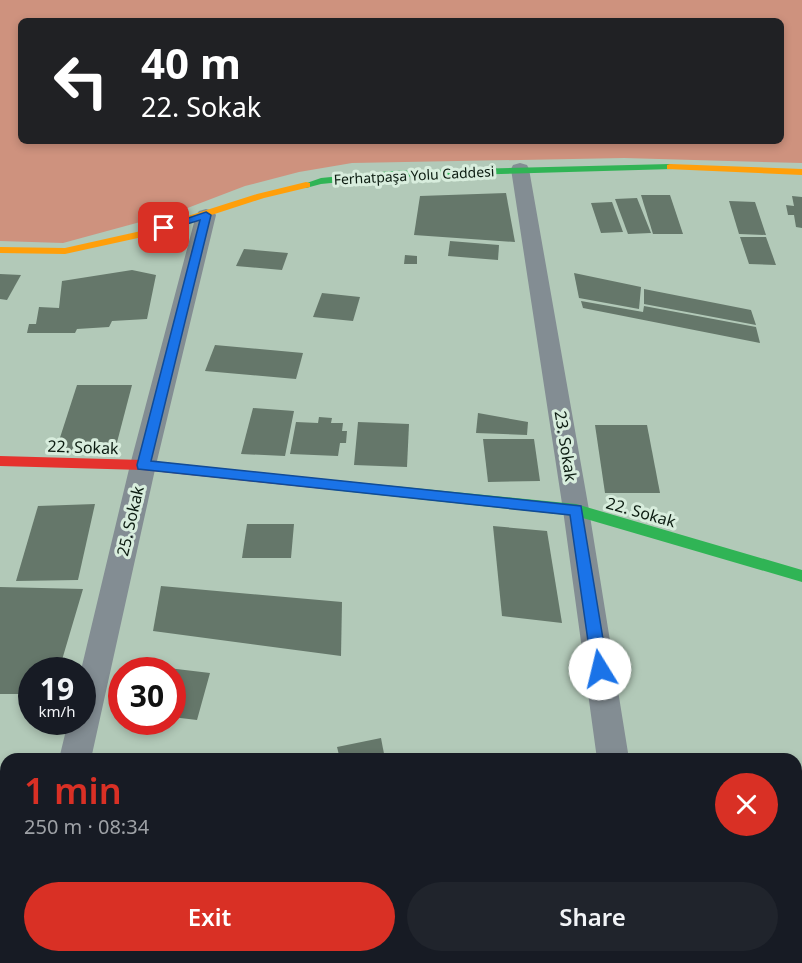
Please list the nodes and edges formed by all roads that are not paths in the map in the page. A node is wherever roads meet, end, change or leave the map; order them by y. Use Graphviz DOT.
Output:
graph roads {
  1 [pos="520,169"];
  2 [pos="802,172"];
  3 [pos="206,215"];
  4 [pos="0,250"];
  5 [pos="0,461"];
  6 [pos="143,465"];
  7 [pos="576,510"];
  8 [pos="802,576"];
  9 [pos="76,753"];
  10 [pos="612,753"];
  1 -- 2 [label="main road, Ferhatpaşa Yolu Caddesi"];
  1 -- 3 [label="main road, Ferhatpaşa Yolu Caddesi"];
  1 -- 7 [label="street, 23. Sokak"];
  3 -- 4 [label="main road, Ferhatpaşa Yolu Caddesi"];
  3 -- 6 [label="street, 25. Sokak"];
  5 -- 6 [label="main road, 22. Sokak"];
  6 -- 7 [label="main road, 22. Sokak"];
  6 -- 9 [label="street, 25. Sokak"];
  7 -- 8 [label="main road, 22. Sokak"];
  7 -- 10 [label="street, 23. Sokak"];
}
